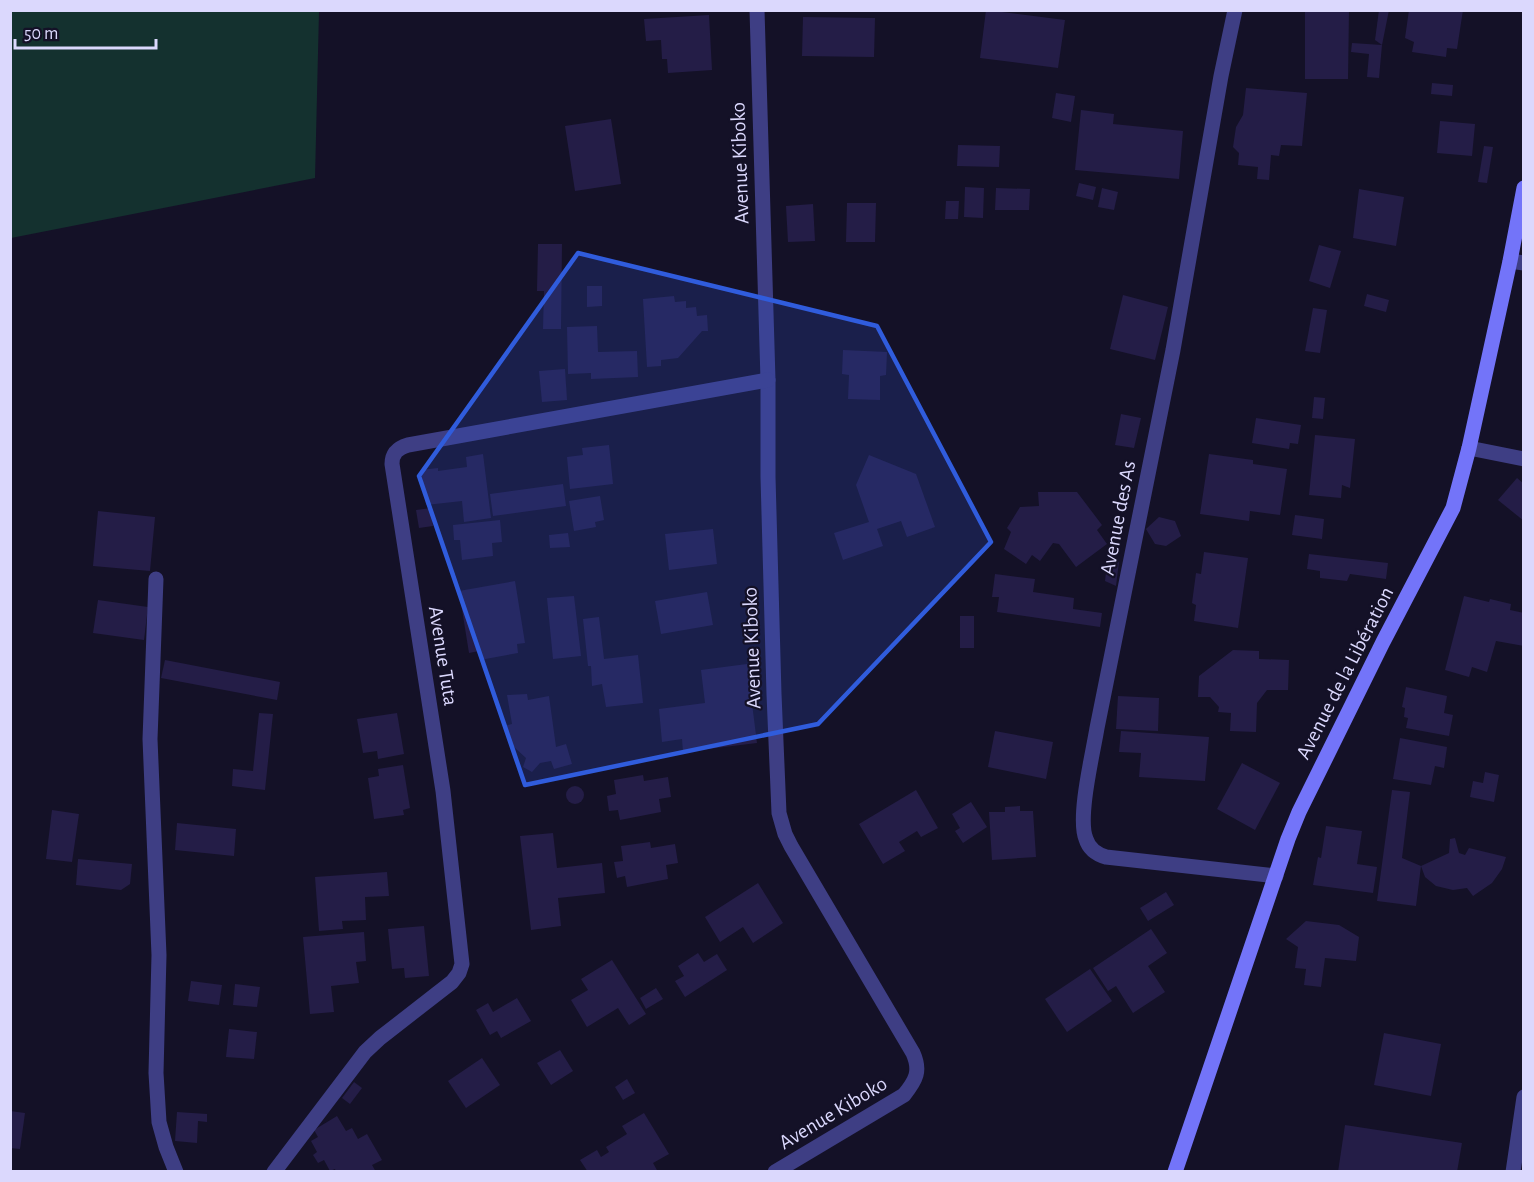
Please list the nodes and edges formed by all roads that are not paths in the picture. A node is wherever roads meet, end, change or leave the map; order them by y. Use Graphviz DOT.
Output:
graph roads {
  1 [pos="757,10"];
  2 [pos="1235,10"];
  3 [pos="1524,188"];
  4 [pos="1517,262"];
  5 [pos="768,380"];
  6 [pos="1469,448"];
  7 [pos="1524,459"];
  8 [pos="156,579"];
  9 [pos="1276,876"];
  10 [pos="1524,1097"];
  11 [pos="176,1172"];
  12 [pos="274,1172"];
  13 [pos="775,1172"];
  14 [pos="1176,1172"];
  15 [pos="1513,1172"];
  1 -- 5 [label="street, Avenue Kiboko"];
  2 -- 9 [label="street, Avenue des As"];
  3 -- 4 [label="street, Avenue de la Libération"];
  4 -- 6 [label="street, Avenue de la Libération"];
  5 -- 12 [label="street, Avenue Tuta"];
  5 -- 13 [label="street, Avenue Kiboko"];
  6 -- 7 [label="street"];
  6 -- 9 [label="street, Avenue de la Libération"];
  8 -- 11 [label="street"];
  9 -- 14 [label="street, Avenue de la Libération"];
  10 -- 15 [label="street"];
}
